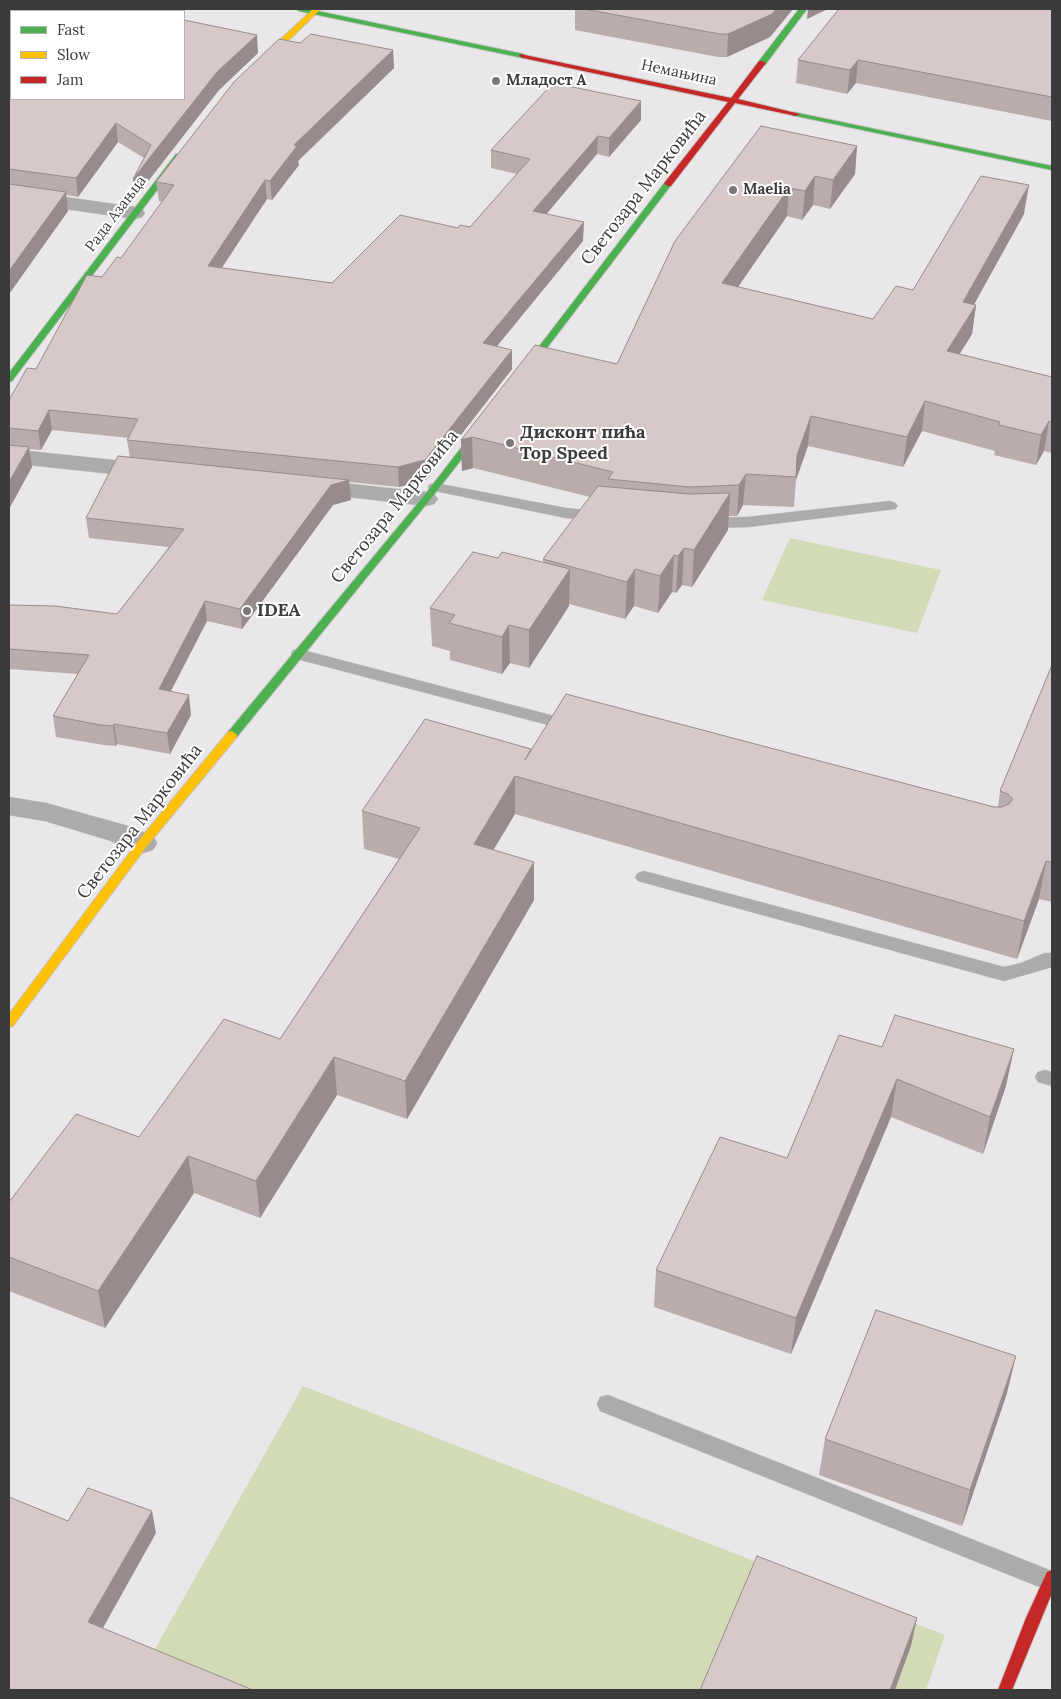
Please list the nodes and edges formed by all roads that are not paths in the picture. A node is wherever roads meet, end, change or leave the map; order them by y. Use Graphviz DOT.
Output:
graph roads {
  1 [pos="299,9"];
  2 [pos="803,9"];
  3 [pos="315,10"];
  4 [pos="247,75"];
  5 [pos="733,99"];
  6 [pos="184,150"];
  7 [pos="1052,168"];
  8 [pos="9,195"];
  9 [pos="135,213"];
  10 [pos="9,379"];
  11 [pos="514,385"];
  12 [pos="490,416"];
  13 [pos="9,456"];
  14 [pos="168,472"];
  15 [pos="287,485"];
  16 [pos="431,493"];
  17 [pos="890,506"];
  18 [pos="612,518"];
  19 [pos="687,524"];
  20 [pos="298,654"];
  21 [pos="588,731"];
  22 [pos="9,806"];
  23 [pos="143,843"];
  24 [pos="644,877"];
  25 [pos="1052,960"];
  26 [pos="9,1023"];
  27 [pos="608,1404"];
  28 [pos="1051,1579"];
  29 [pos="1005,1690"];
  1 -- 3 [label="street, Немањина"];
  2 -- 5 [label="street, Светозара Марковића"];
  3 -- 4 [label="street"];
  3 -- 5 [label="street, Немањина"];
  5 -- 7 [label="street, Немањина"];
  5 -- 11 [label="street, Светозара Марковића"];
  6 -- 9 [label="street, Рада Азањца"];
  8 -- 9 [label="street"];
  9 -- 10 [label="street, Рада Азањца"];
  12 -- 16 [label="street, Светозара Марковића"];
  13 -- 14 [label="street"];
  15 -- 16 [label="street"];
  16 -- 18 [label="lane"];
  16 -- 20 [label="street, Светозара Марковића"];
  17 -- 19 [label="lane"];
  20 -- 21 [label="lane"];
  20 -- 23 [label="street, Светозара Марковића"];
  22 -- 23 [label="street"];
  23 -- 26 [label="street, Светозара Марковића"];
  24 -- 25 [label="lane"];
  27 -- 28 [label="lane"];
  28 -- 29 [label="street"];
}
